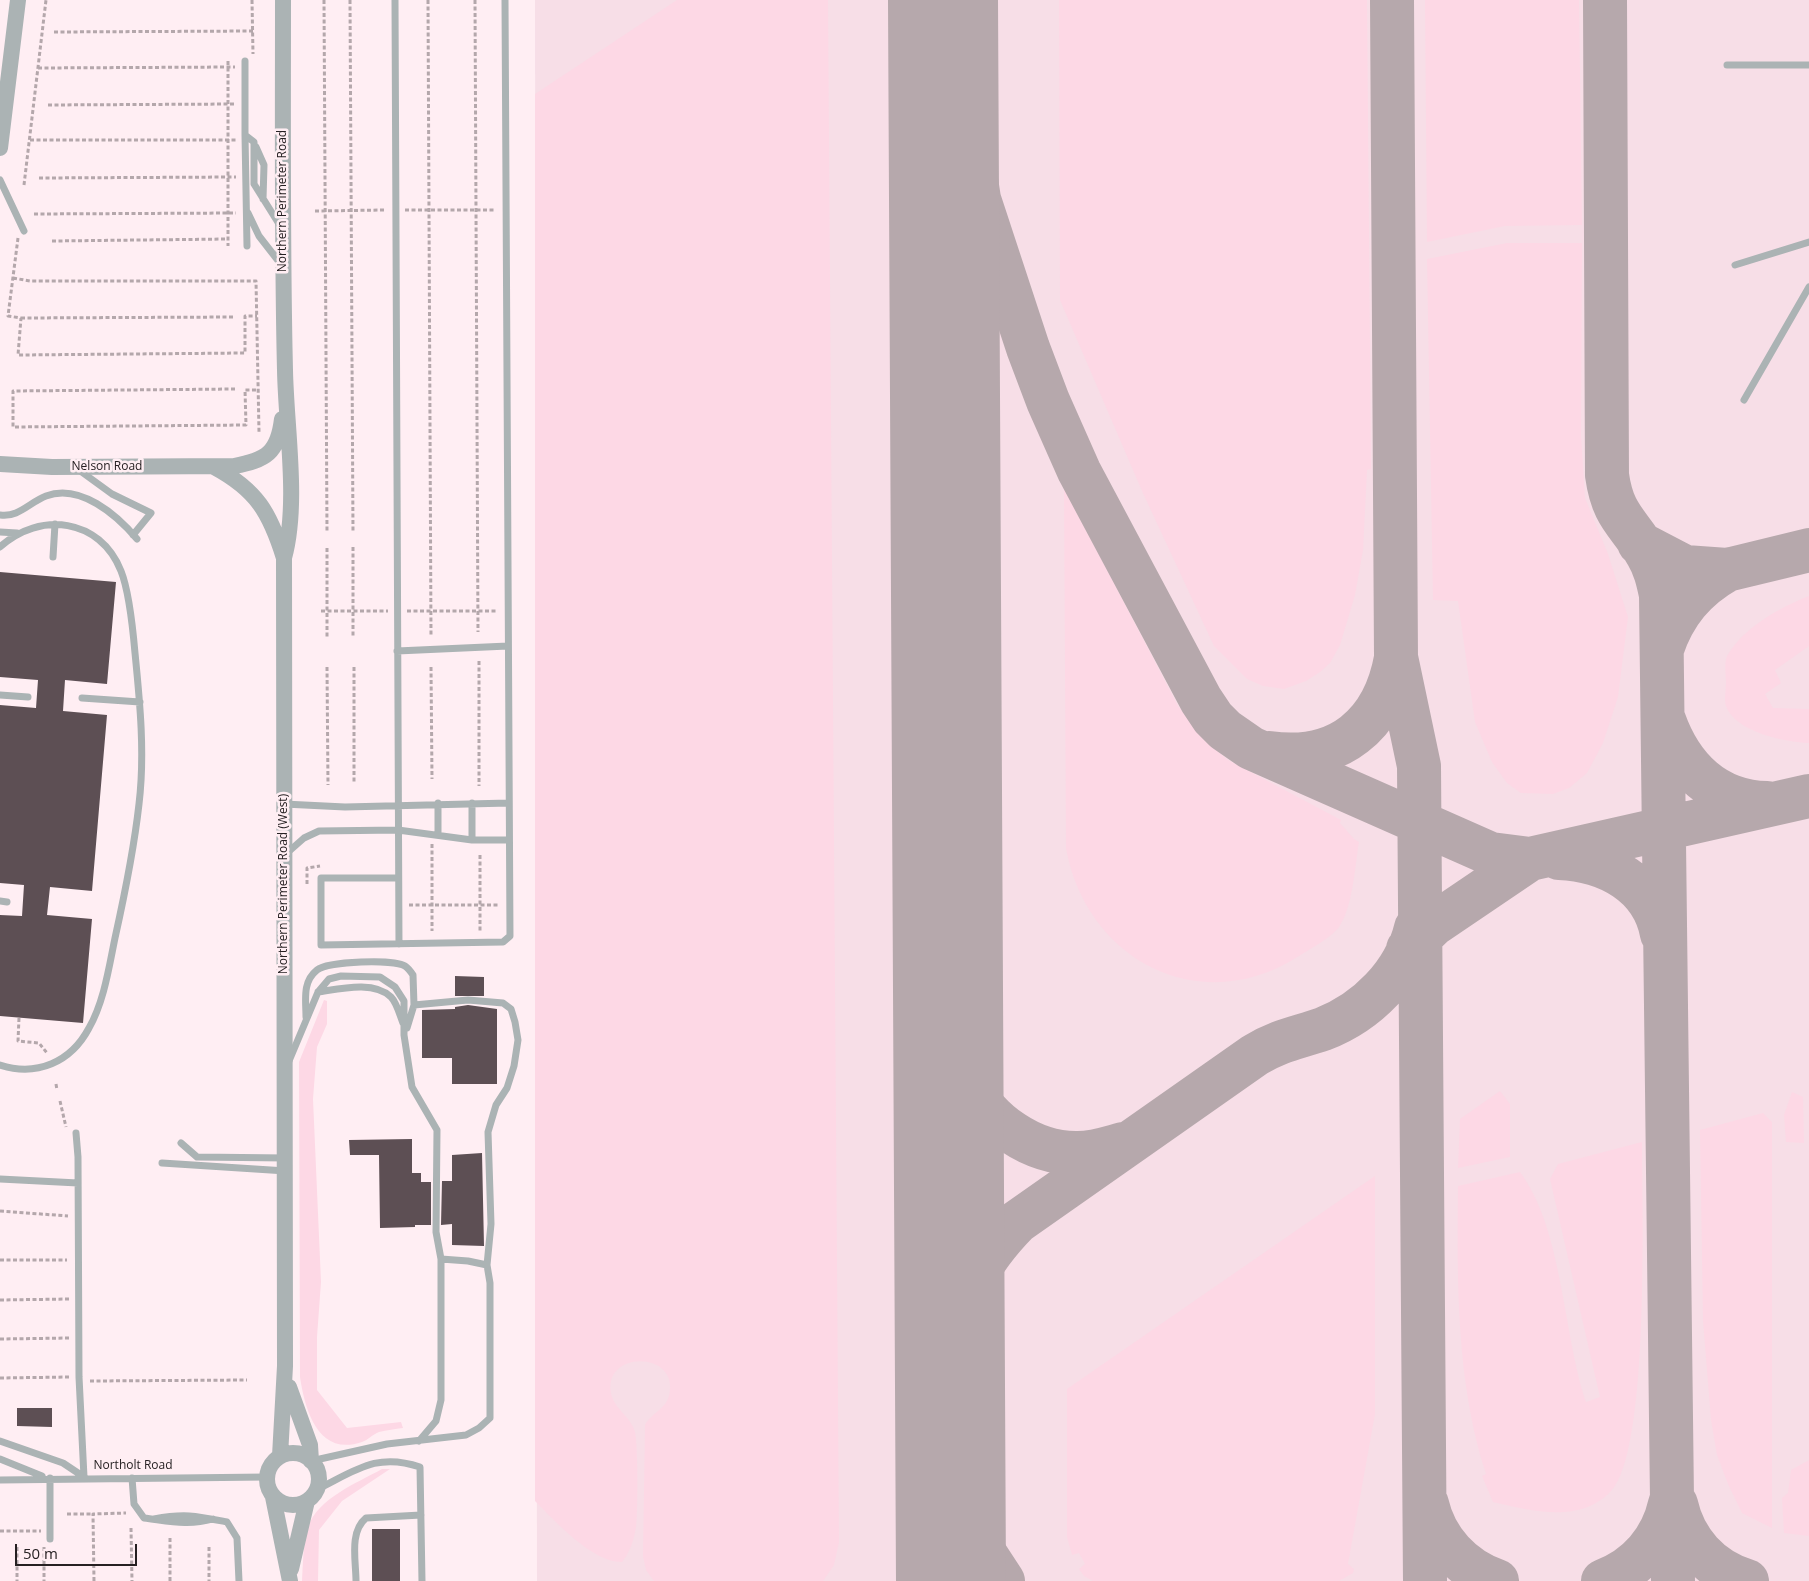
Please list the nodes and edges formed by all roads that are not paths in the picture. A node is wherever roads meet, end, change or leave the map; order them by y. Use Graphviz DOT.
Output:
graph roads {
  1 [pos="18,0"];
  2 [pos="283,0"];
  3 [pos="394,0"];
  4 [pos="505,0"];
  5 [pos="249,62"];
  6 [pos="1727,65"];
  7 [pos="1809,65"];
  8 [pos="245,134"];
  9 [pos="0,148"];
  10 [pos="0,180"];
  11 [pos="246,206"];
  12 [pos="283,230"];
  13 [pos="21,231"];
  14 [pos="1809,242"];
  15 [pos="246,246"];
  16 [pos="1735,265"];
  17 [pos="283,266"];
  18 [pos="1809,287"];
  19 [pos="1744,400"];
  20 [pos="286,402"];
  21 [pos="75,467"];
  22 [pos="214,467"];
  23 [pos="4,468"];
  24 [pos="0,515"];
  25 [pos="55,524"];
  26 [pos="0,532"];
  27 [pos="18,533"];
  28 [pos="0,548"];
  29 [pos="53,557"];
  30 [pos="284,558"];
  31 [pos="508,646"];
  32 [pos="397,651"];
  33 [pos="0,695"];
  34 [pos="28,697"];
  35 [pos="82,698"];
  36 [pos="140,702"];
  37 [pos="438,803"];
  38 [pos="472,803"];
  39 [pos="509,803"];
  40 [pos="283,804"];
  41 [pos="398,806"];
  42 [pos="398,830"];
  43 [pos="438,835"];
  44 [pos="472,840"];
  45 [pos="509,840"];
  46 [pos="284,856"];
  47 [pos="398,878"];
  48 [pos="399,944"];
  49 [pos="318,992"];
  50 [pos="414,1004"];
  51 [pos="306,1020"];
  52 [pos="404,1026"];
  53 [pos="404,1035"];
  54 [pos="0,1065"];
  55 [pos="285,1068"];
  56 [pos="76,1132"];
  57 [pos="182,1144"];
  58 [pos="162,1163"];
  59 [pos="286,1165"];
  60 [pos="0,1178"];
  61 [pos="78,1182"];
  62 [pos="440,1259"];
  63 [pos="487,1266"];
  64 [pos="285,1366"];
  65 [pos="0,1441"];
  66 [pos="419,1441"];
  67 [pos="280,1456"];
  68 [pos="0,1459"];
  69 [pos="311,1461"];
  70 [pos="84,1477"];
  71 [pos="266,1477"];
  72 [pos="49,1478"];
  73 [pos="132,1478"];
  74 [pos="3,1479"];
  75 [pos="312,1496"];
  76 [pos="273,1497"];
  77 [pos="421,1515"];
  78 [pos="50,1539"];
  79 [pos="290,1577"];
  80 [pos="239,1581"];
  81 [pos="356,1581"];
  82 [pos="422,1581"];
  1 -- 9 [label="street"];
  2 -- 12 [label="street, Northern Perimeter Road"];
  3 -- 32 [label="lane"];
  4 -- 31 [label="lane"];
  5 -- 8 [label="lane"];
  6 -- 7 [label="lane"];
  8 -- 11 [label="lane"];
  8 -- 12 [label="lane"];
  10 -- 13 [label="lane"];
  11 -- 15 [label="lane"];
  11 -- 17 [label="lane"];
  12 -- 17 [label="street, Northern Perimeter Road"];
  14 -- 16 [label="lane"];
  17 -- 20 [label="street, Northern Perimeter Road"];
  18 -- 19 [label="lane"];
  20 -- 22 [label="street, Nelson Road"];
  20 -- 30 [label="street, Northern Perimeter Road (West)"];
  21 -- 22 [label="street, Nelson Road"];
  21 -- 23 [label="street, Nelson Road"];
  21 -- 24 [label="lane"];
  22 -- 30 [label="street"];
  25 -- 27 [label="lane"];
  25 -- 29 [label="lane"];
  25 -- 36 [label="lane"];
  26 -- 27 [label="lane"];
  27 -- 28 [label="lane"];
  30 -- 40 [label="street, Northern Perimeter Road (West)"];
  31 -- 32 [label="lane"];
  31 -- 39 [label="lane"];
  32 -- 41 [label="lane"];
  33 -- 34 [label="lane"];
  35 -- 36 [label="lane"];
  36 -- 54 [label="lane"];
  37 -- 38 [label="lane"];
  37 -- 41 [label="lane"];
  37 -- 43 [label="lane"];
  38 -- 39 [label="lane"];
  38 -- 44 [label="lane"];
  39 -- 45 [label="lane"];
  40 -- 41 [label="lane"];
  40 -- 46 [label="street, Northern Perimeter Road (West)"];
  41 -- 42 [label="lane"];
  42 -- 43 [label="lane"];
  42 -- 46 [label="lane"];
  42 -- 47 [label="lane"];
  43 -- 44 [label="lane"];
  44 -- 45 [label="lane"];
  45 -- 48 [label="lane"];
  46 -- 55 [label="street, Northern Perimeter Road (West)"];
  47 -- 48 [label="lane"];
  47 -- 48 [label="lane"];
  49 -- 51 [label="lane"];
  49 -- 52 [label="lane"];
  49 -- 52 [label="lane"];
  50 -- 51 [label="lane"];
  50 -- 53 [label="lane"];
  50 -- 63 [label="lane"];
  51 -- 55 [label="lane"];
  52 -- 53 [label="lane"];
  53 -- 62 [label="lane"];
  55 -- 59 [label="street, Northern Perimeter Road (West)"];
  56 -- 61 [label="lane"];
  57 -- 59 [label="lane"];
  58 -- 59 [label="lane"];
  59 -- 64 [label="street, Northern Perimeter Road (West)"];
  60 -- 61 [label="lane"];
  61 -- 70 [label="lane"];
  62 -- 63 [label="lane"];
  62 -- 66 [label="lane"];
  63 -- 66 [label="lane"];
  64 -- 67 [label="street, Northern Perimeter Road (West)"];
  64 -- 69 [label="street, Northern Perimeter Road (West)"];
  65 -- 70 [label="lane"];
  66 -- 69 [label="lane"];
  67 -- 69 [label="street"];
  67 -- 71 [label="street"];
  68 -- 72 [label="lane"];
  69 -- 75 [label="street"];
  70 -- 72 [label="lane, Northolt Road"];
  70 -- 73 [label="lane, Northolt Road"];
  71 -- 73 [label="lane, Northolt Road"];
  71 -- 76 [label="street"];
  72 -- 74 [label="lane, Northolt Road"];
  72 -- 78 [label="lane"];
  73 -- 80 [label="lane"];
  75 -- 76 [label="street"];
  75 -- 77 [label="lane"];
  75 -- 79 [label="street"];
  76 -- 79 [label="street"];
  77 -- 81 [label="lane"];
  77 -- 82 [label="lane"];
}
